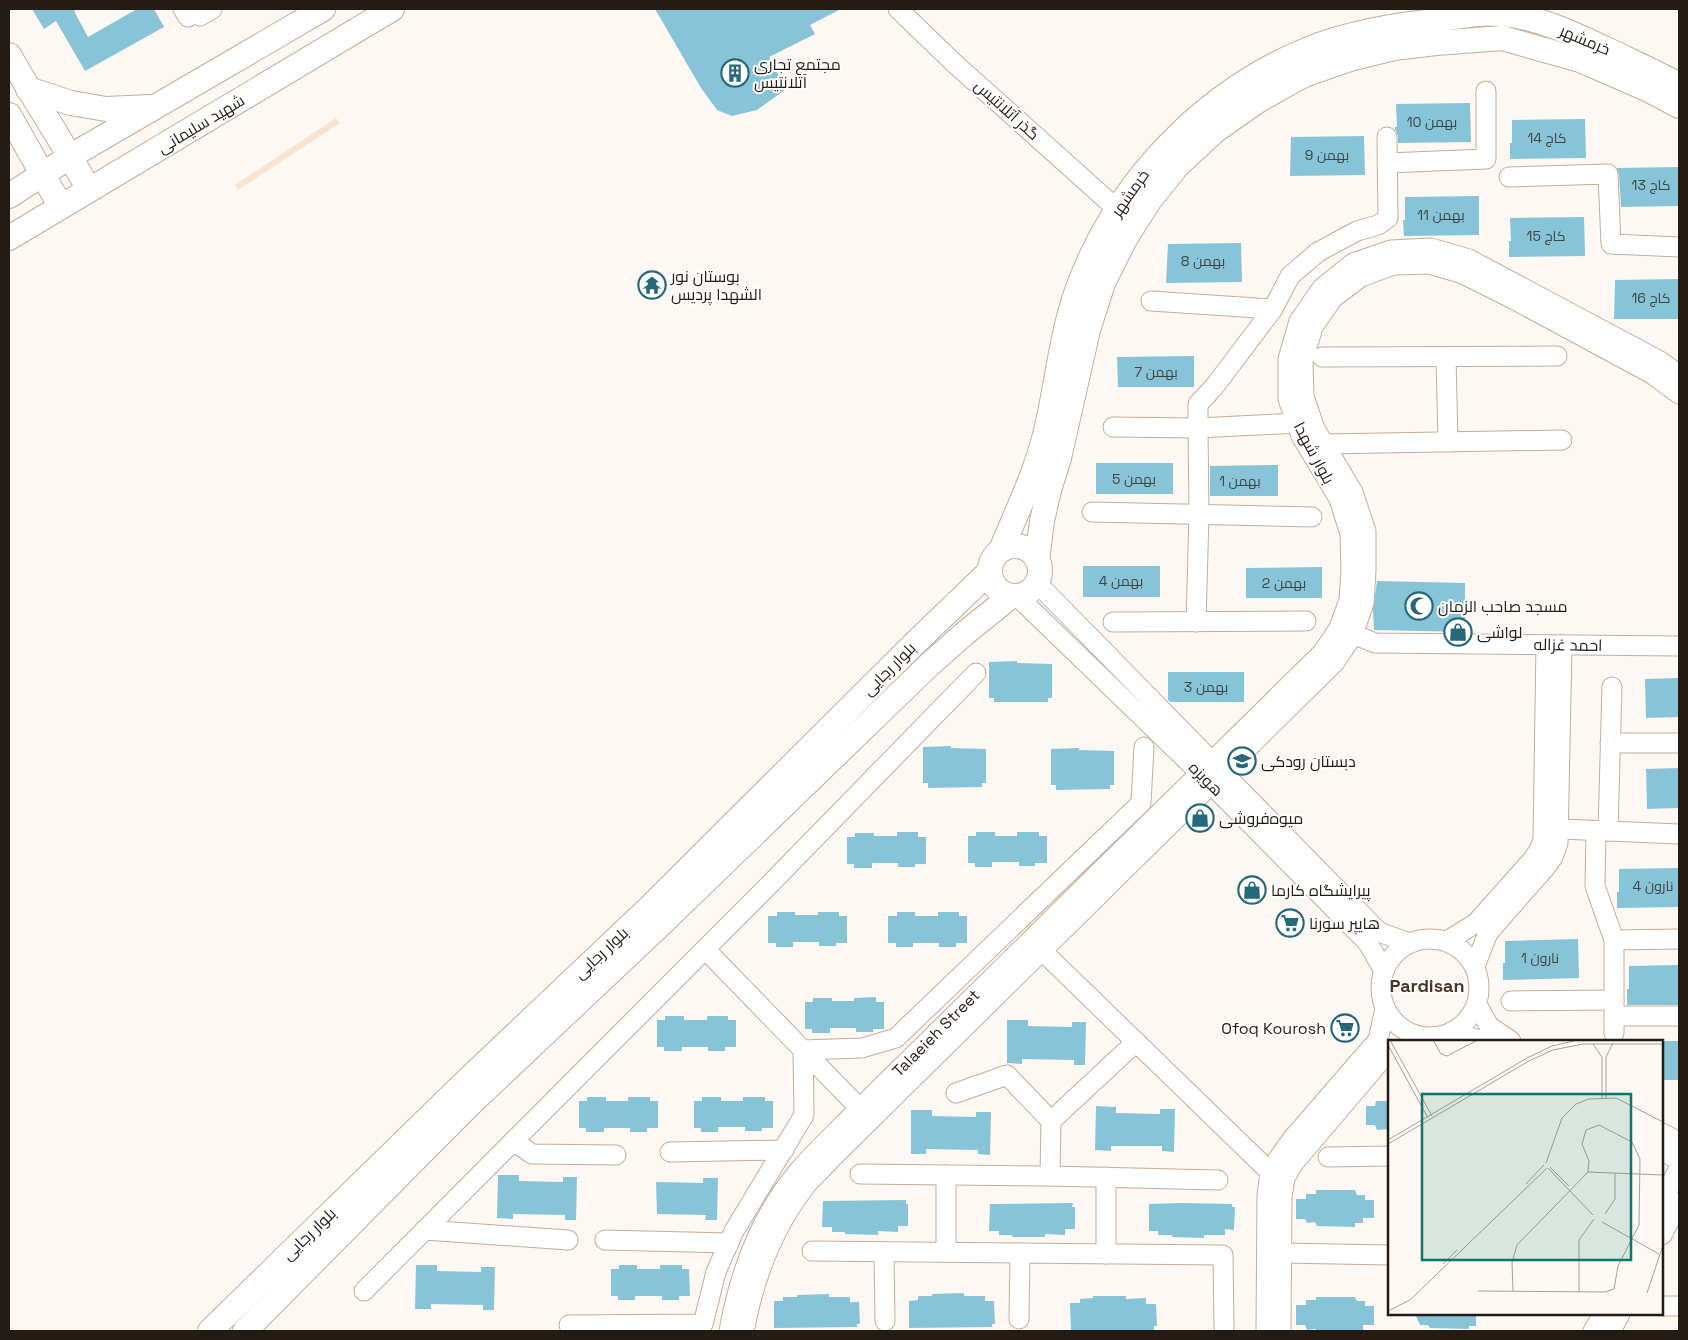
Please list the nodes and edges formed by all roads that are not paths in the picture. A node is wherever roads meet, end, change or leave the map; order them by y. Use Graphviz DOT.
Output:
graph roads {
  1 [pos="323,9"];
  2 [pos="392,9"];
  3 [pos="898,9"];
  4 [pos="1406,9"];
  5 [pos="1486,11"];
  6 [pos="1533,16"];
  7 [pos="1455,23"];
  8 [pos="1390,26"];
  9 [pos="1485,39"];
  10 [pos="9,55"];
  11 [pos="1679,85"];
  12 [pos="28,88"];
  13 [pos="1486,91"];
  14 [pos="1679,106"];
  15 [pos="155,107"];
  16 [pos="47,118"];
  17 [pos="14,124"];
  18 [pos="1387,137"];
  19 [pos="71,156"];
  20 [pos="1387,163"];
  21 [pos="42,174"];
  22 [pos="1509,177"];
  23 [pos="89,190"];
  24 [pos="9,196"];
  25 [pos="61,207"];
  26 [pos="1118,210"];
  27 [pos="9,238"];
  28 [pos="1679,247"];
  29 [pos="1514,291"];
  30 [pos="1152,301"];
  31 [pos="1273,309"];
  32 [pos="1557,356"];
  33 [pos="1322,357"];
  34 [pos="1446,357"];
  35 [pos="1679,374"];
  36 [pos="1679,394"];
  37 [pos="1304,421"];
  38 [pos="1112,427"];
  39 [pos="1198,428"];
  40 [pos="1562,440"];
  41 [pos="1448,442"];
  42 [pos="1324,444"];
  43 [pos="1331,470"];
  44 [pos="1092,512"];
  45 [pos="1199,515"];
  46 [pos="1312,517"];
  47 [pos="1001,550"];
  48 [pos="1038,560"];
  49 [pos="989,572"];
  50 [pos="1038,583"];
  51 [pos="1014,597"];
  52 [pos="1306,621"];
  53 [pos="1112,622"];
  54 [pos="1196,622"];
  55 [pos="1346,631"];
  56 [pos="1554,645"];
  57 [pos="1679,646"];
  58 [pos="976,673"];
  59 [pos="1612,687"];
  60 [pos="1610,743"];
  61 [pos="1679,743"];
  62 [pos="1144,747"];
  63 [pos="1218,767"];
  64 [pos="1560,829"];
  65 [pos="1602,831"];
  66 [pos="1679,834"];
  67 [pos="1679,938"];
  68 [pos="1614,940"];
  69 [pos="1446,941"];
  70 [pos="1409,943"];
  71 [pos="1037,945"];
  72 [pos="705,949"];
  73 [pos="1475,966"];
  74 [pos="1384,971"];
  75 [pos="1511,1001"];
  76 [pos="1477,1004"];
  77 [pos="1385,1009"];
  78 [pos="1614,1016"];
  79 [pos="1679,1016"];
  80 [pos="1451,1032"];
  81 [pos="1408,1038"];
  82 [pos="1479,1040"];
  83 [pos="1510,1040"];
  84 [pos="1136,1042"];
  85 [pos="803,1050"];
  86 [pos="1388,1052"];
  87 [pos="956,1094"];
  88 [pos="865,1114"];
  89 [pos="1051,1121"];
  90 [pos="1663,1134"];
  91 [pos="513,1141"];
  92 [pos="1679,1142"];
  93 [pos="784,1150"];
  94 [pos="670,1152"];
  95 [pos="1663,1152"];
  96 [pos="616,1155"];
  97 [pos="1388,1156"];
  98 [pos="1328,1157"];
  99 [pos="1679,1160"];
  100 [pos="1679,1168"];
  101 [pos="1270,1172"];
  102 [pos="860,1174"];
  103 [pos="946,1175"];
  104 [pos="1050,1176"];
  105 [pos="1106,1177"];
  106 [pos="1218,1180"];
  107 [pos="1663,1199"];
  108 [pos="1679,1202"];
  109 [pos="425,1230"];
  110 [pos="1663,1233"];
  111 [pos="568,1240"];
  112 [pos="605,1240"];
  113 [pos="729,1243"];
  114 [pos="812,1251"];
  115 [pos="884,1252"];
  116 [pos="946,1252"];
  117 [pos="1020,1253"];
  118 [pos="1106,1254"];
  119 [pos="1282,1254"];
  120 [pos="1388,1255"];
  121 [pos="364,1291"];
  122 [pos="1663,1306"];
  123 [pos="1679,1306"];
  124 [pos="1602,1315"];
  125 [pos="1619,1315"];
  126 [pos="1019,1319"];
  127 [pos="885,1321"];
  128 [pos="569,1325"];
  129 [pos="1224,1327"];
  130 [pos="210,1331"];
  131 [pos="246,1331"];
  132 [pos="729,1331"];
  133 [pos="744,1331"];
  134 [pos="1266,1331"];
  135 [pos="1281,1331"];
  136 [pos="1593,1331"];
  137 [pos="1611,1331"];
  1 -- 15 [label="main road"];
  2 -- 23 [label="main road, شهید سلیمانی"];
  3 -- 26 [label="street, گذر آتلانتیس"];
  4 -- 8 [label="main road"];
  5 -- 6 [label="main road, خرمشهر"];
  5 -- 7 [label="main road, خرمشهر"];
  5 -- 9 [label="main road"];
  6 -- 11 [label="main road, خرمشهر"];
  7 -- 8 [label="main road, خرمشهر"];
  7 -- 9 [label="main road, خرمشهر"];
  7 -- 48 [label="main road, خرمشهر"];
  8 -- 26 [label="main road, خرمشهر"];
  9 -- 14 [label="main road, خرمشهر"];
  10 -- 12 [label="main road"];
  12 -- 15 [label="main road"];
  12 -- 16 [label="main road"];
  13 -- 20 [label="street"];
  15 -- 19 [label="main road"];
  16 -- 17 [label="main road"];
  16 -- 19 [label="main road"];
  17 -- 21 [label="main road"];
  18 -- 20 [label="street"];
  19 -- 21 [label="main road"];
  19 -- 23 [label="main road"];
  20 -- 31 [label="street"];
  21 -- 24 [label="main road"];
  21 -- 25 [label="main road"];
  22 -- 28 [label="street"];
  23 -- 25 [label="main road, شهید سلیمانی"];
  25 -- 27 [label="main road, شهید سلیمانی"];
  26 -- 47 [label="main road, خرمشهر"];
  29 -- 35 [label="street, بلوار شهدا"];
  29 -- 36 [label="street, بلوار شهدا"];
  29 -- 37 [label="street, بلوار شهدا"];
  30 -- 31 [label="street"];
  31 -- 39 [label="street"];
  32 -- 34 [label="street"];
  33 -- 34 [label="street"];
  34 -- 41 [label="street"];
  37 -- 39 [label="street"];
  37 -- 42 [label="street, بلوار شهدا"];
  37 -- 43 [label="street, بلوار شهدا"];
  38 -- 39 [label="street"];
  39 -- 45 [label="street"];
  40 -- 41 [label="street"];
  41 -- 42 [label="street"];
  42 -- 43 [label="street, بلوار شهدا"];
  43 -- 55 [label="street, بلوار شهدا"];
  44 -- 45 [label="street"];
  45 -- 46 [label="street"];
  45 -- 54 [label="street"];
  47 -- 48 [label="main road"];
  47 -- 49 [label="main road"];
  48 -- 50 [label="main road"];
  49 -- 51 [label="main road"];
  49 -- 130 [label="main road, بلوار رجایی"];
  50 -- 51 [label="main road"];
  50 -- 63 [label="street, هویزه"];
  51 -- 63 [label="street, هویزه"];
  51 -- 131 [label="main road, بلوار رجایی"];
  52 -- 54 [label="street"];
  53 -- 54 [label="street"];
  55 -- 56 [label="street, احمد غزاله"];
  55 -- 63 [label="street, بلوار شهدا"];
  56 -- 57 [label="street, احمد غزاله"];
  56 -- 64 [label="street"];
  56 -- 69 [label="street"];
  58 -- 72 [label="street"];
  59 -- 60 [label="street"];
  60 -- 61 [label="street"];
  60 -- 65 [label="street"];
  62 -- 85 [label="street"];
  63 -- 70 [label="street, هویزه"];
  63 -- 71 [label="street, Talaeieh Street"];
  63 -- 74 [label="street, هویزه"];
  64 -- 65 [label="street"];
  64 -- 73 [label="street"];
  65 -- 66 [label="street"];
  65 -- 68 [label="street"];
  67 -- 68 [label="street"];
  68 -- 78 [label="street"];
  69 -- 70 [label="street"];
  69 -- 73 [label="street"];
  70 -- 74 [label="street"];
  71 -- 84 [label="street"];
  71 -- 88 [label="street, Talaeieh Street"];
  72 -- 85 [label="street"];
  72 -- 91 [label="street"];
  73 -- 76 [label="street"];
  74 -- 77 [label="street"];
  75 -- 78 [label="street"];
  76 -- 80 [label="street"];
  76 -- 83 [label="street"];
  77 -- 81 [label="street"];
  77 -- 101 [label="street"];
  78 -- 79 [label="street"];
  80 -- 81 [label="street"];
  80 -- 82 [label="street"];
  84 -- 89 [label="street"];
  84 -- 101 [label="street"];
  85 -- 88 [label="street"];
  85 -- 93 [label="street"];
  86 -- 119 [label="street"];
  87 -- 89 [label="street"];
  88 -- 132 [label="street, Talaeieh Street"];
  88 -- 133 [label="street, Talaeieh Street"];
  89 -- 104 [label="street"];
  90 -- 92 [label="street"];
  91 -- 96 [label="street"];
  91 -- 109 [label="street"];
  93 -- 94 [label="street"];
  93 -- 113 [label="street"];
  95 -- 99 [label="street"];
  97 -- 98 [label="street"];
  100 -- 107 [label="street"];
  101 -- 134 [label="street"];
  102 -- 103 [label="street"];
  103 -- 104 [label="street"];
  103 -- 116 [label="street"];
  104 -- 105 [label="street"];
  105 -- 106 [label="street"];
  105 -- 118 [label="street"];
  108 -- 110 [label="street"];
  109 -- 111 [label="street"];
  109 -- 121 [label="street"];
  112 -- 113 [label="street"];
  113 -- 128 [label="street"];
  114 -- 115 [label="street"];
  115 -- 116 [label="street"];
  115 -- 127 [label="street"];
  116 -- 117 [label="street"];
  117 -- 118 [label="street"];
  117 -- 126 [label="street"];
  118 -- 129 [label="street"];
  119 -- 120 [label="street"];
  119 -- 135 [label="street"];
  122 -- 123 [label="street"];
  124 -- 136 [label="street"];
  125 -- 137 [label="street"];
}
